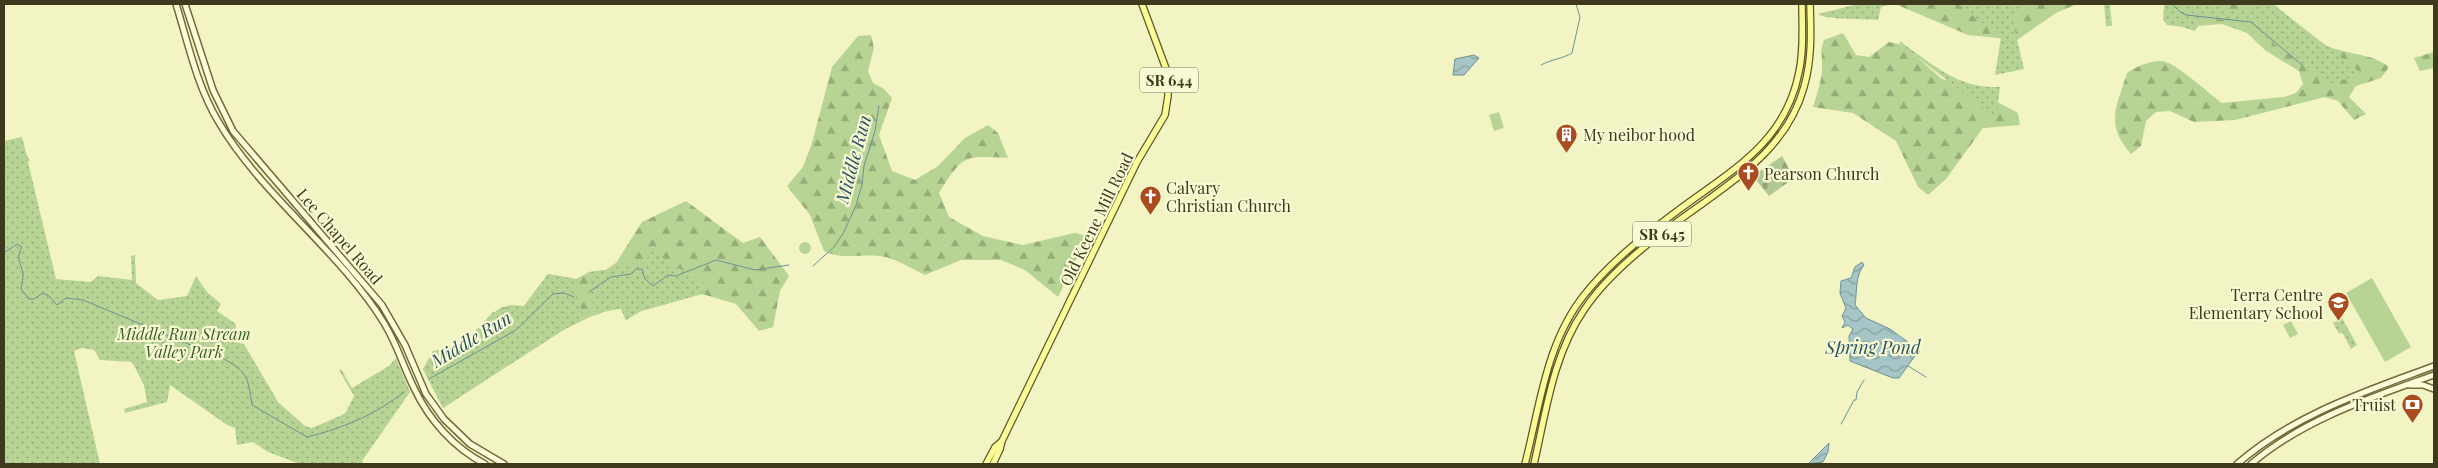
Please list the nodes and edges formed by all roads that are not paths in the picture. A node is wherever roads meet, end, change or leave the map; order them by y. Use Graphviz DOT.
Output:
graph roads {
  1 [pos="176,4"];
  2 [pos="185,4"];
  3 [pos="1142,4"];
  4 [pos="1802,4"];
  5 [pos="1810,4"];
  6 [pos="2434,366"];
  7 [pos="2434,375"];
  8 [pos="2407,385"];
  9 [pos="2434,389"];
  10 [pos="1002,441"];
  11 [pos="485,464"];
  12 [pos="504,464"];
  13 [pos="986,464"];
  14 [pos="993,464"];
  15 [pos="1525,464"];
  16 [pos="1534,464"];
  17 [pos="2237,464"];
  18 [pos="2251,464"];
  1 -- 11 [label="main road, Lee Chapel Road"];
  2 -- 12 [label="main road, Lee Chapel Road"];
  3 -- 10 [label="main road, Old Keene Mill Road / SR 644"];
  4 -- 15 [label="main road, SR 645"];
  5 -- 16 [label="main road, SR 645"];
  6 -- 17 [label="main road"];
  7 -- 8 [label="main road"];
  8 -- 9 [label="main road"];
  8 -- 18 [label="main road"];
  10 -- 13 [label="main road, Old Keene Mill Road / SR 644"];
  10 -- 14 [label="main road, Old Keene Mill Road / SR 644"];
}
